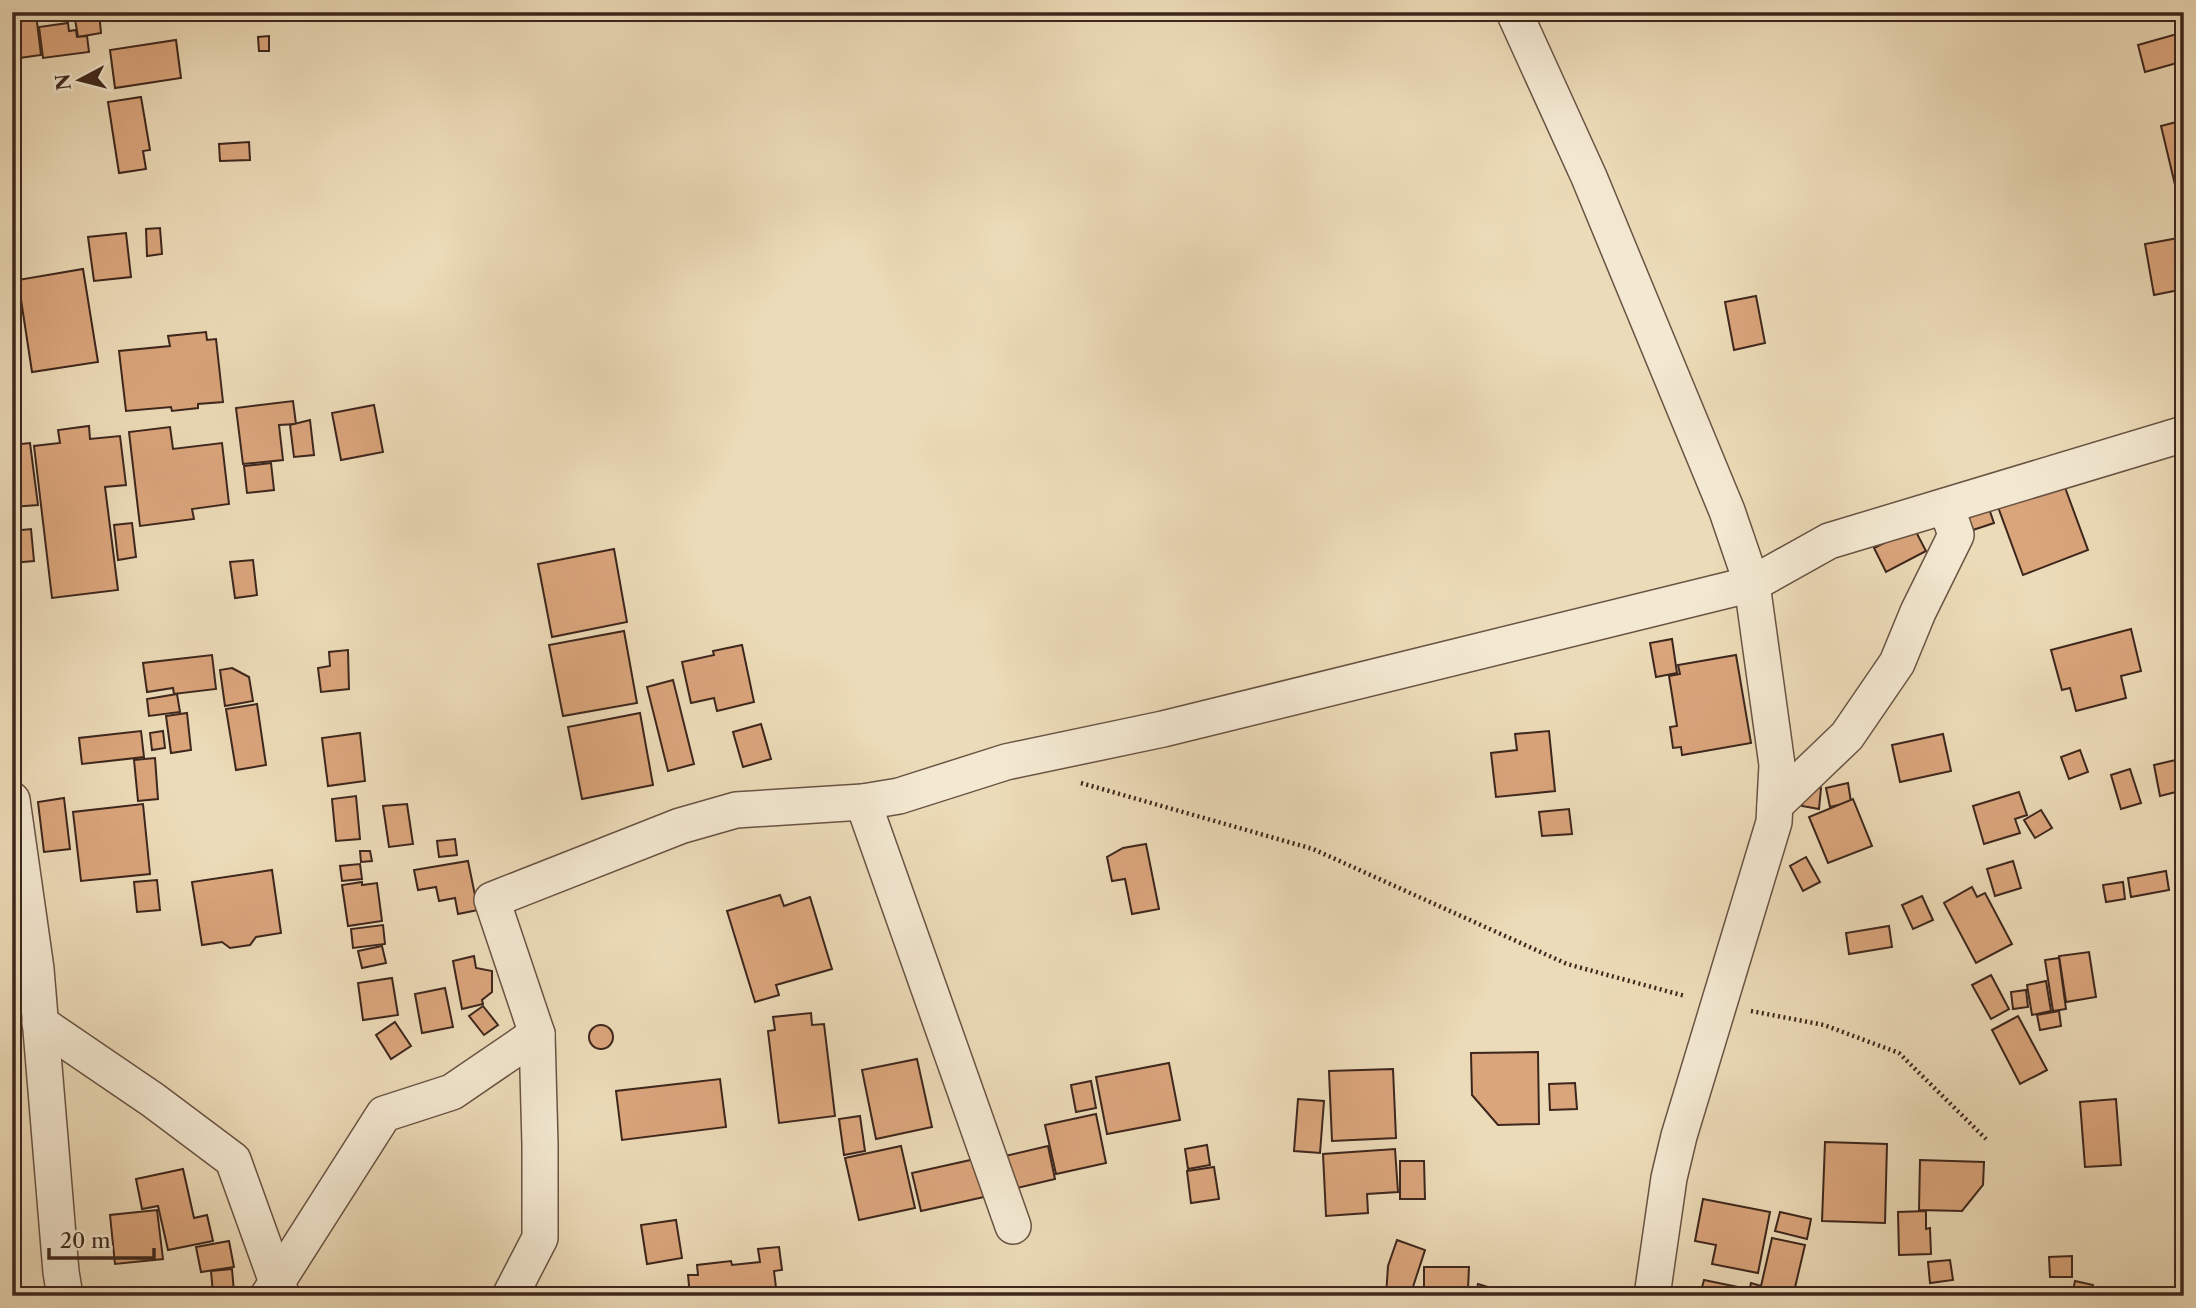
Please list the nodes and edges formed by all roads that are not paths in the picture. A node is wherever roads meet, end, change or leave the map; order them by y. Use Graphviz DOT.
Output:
graph roads {
  1 [pos="1514,12"];
  2 [pos="2184,434"];
  3 [pos="1946,506"];
  4 [pos="1752,584"];
  5 [pos="12,800"];
  6 [pos="863,802"];
  7 [pos="1774,805"];
  8 [pos="40,1023"];
  9 [pos="537,1034"];
  10 [pos="1013,1226"];
  11 [pos="276,1291"];
  12 [pos="65,1296"];
  13 [pos="510,1296"];
  14 [pos="1652,1296"];
  1 -- 4 [label="street"];
  2 -- 3 [label="street"];
  3 -- 4 [label="street"];
  3 -- 7 [label="street"];
  4 -- 6 [label="street"];
  4 -- 7 [label="street"];
  5 -- 8 [label="street"];
  6 -- 9 [label="street"];
  6 -- 10 [label="street"];
  7 -- 14 [label="street"];
  8 -- 11 [label="street"];
  8 -- 12 [label="street"];
  9 -- 11 [label="street"];
  9 -- 13 [label="street"];
}
